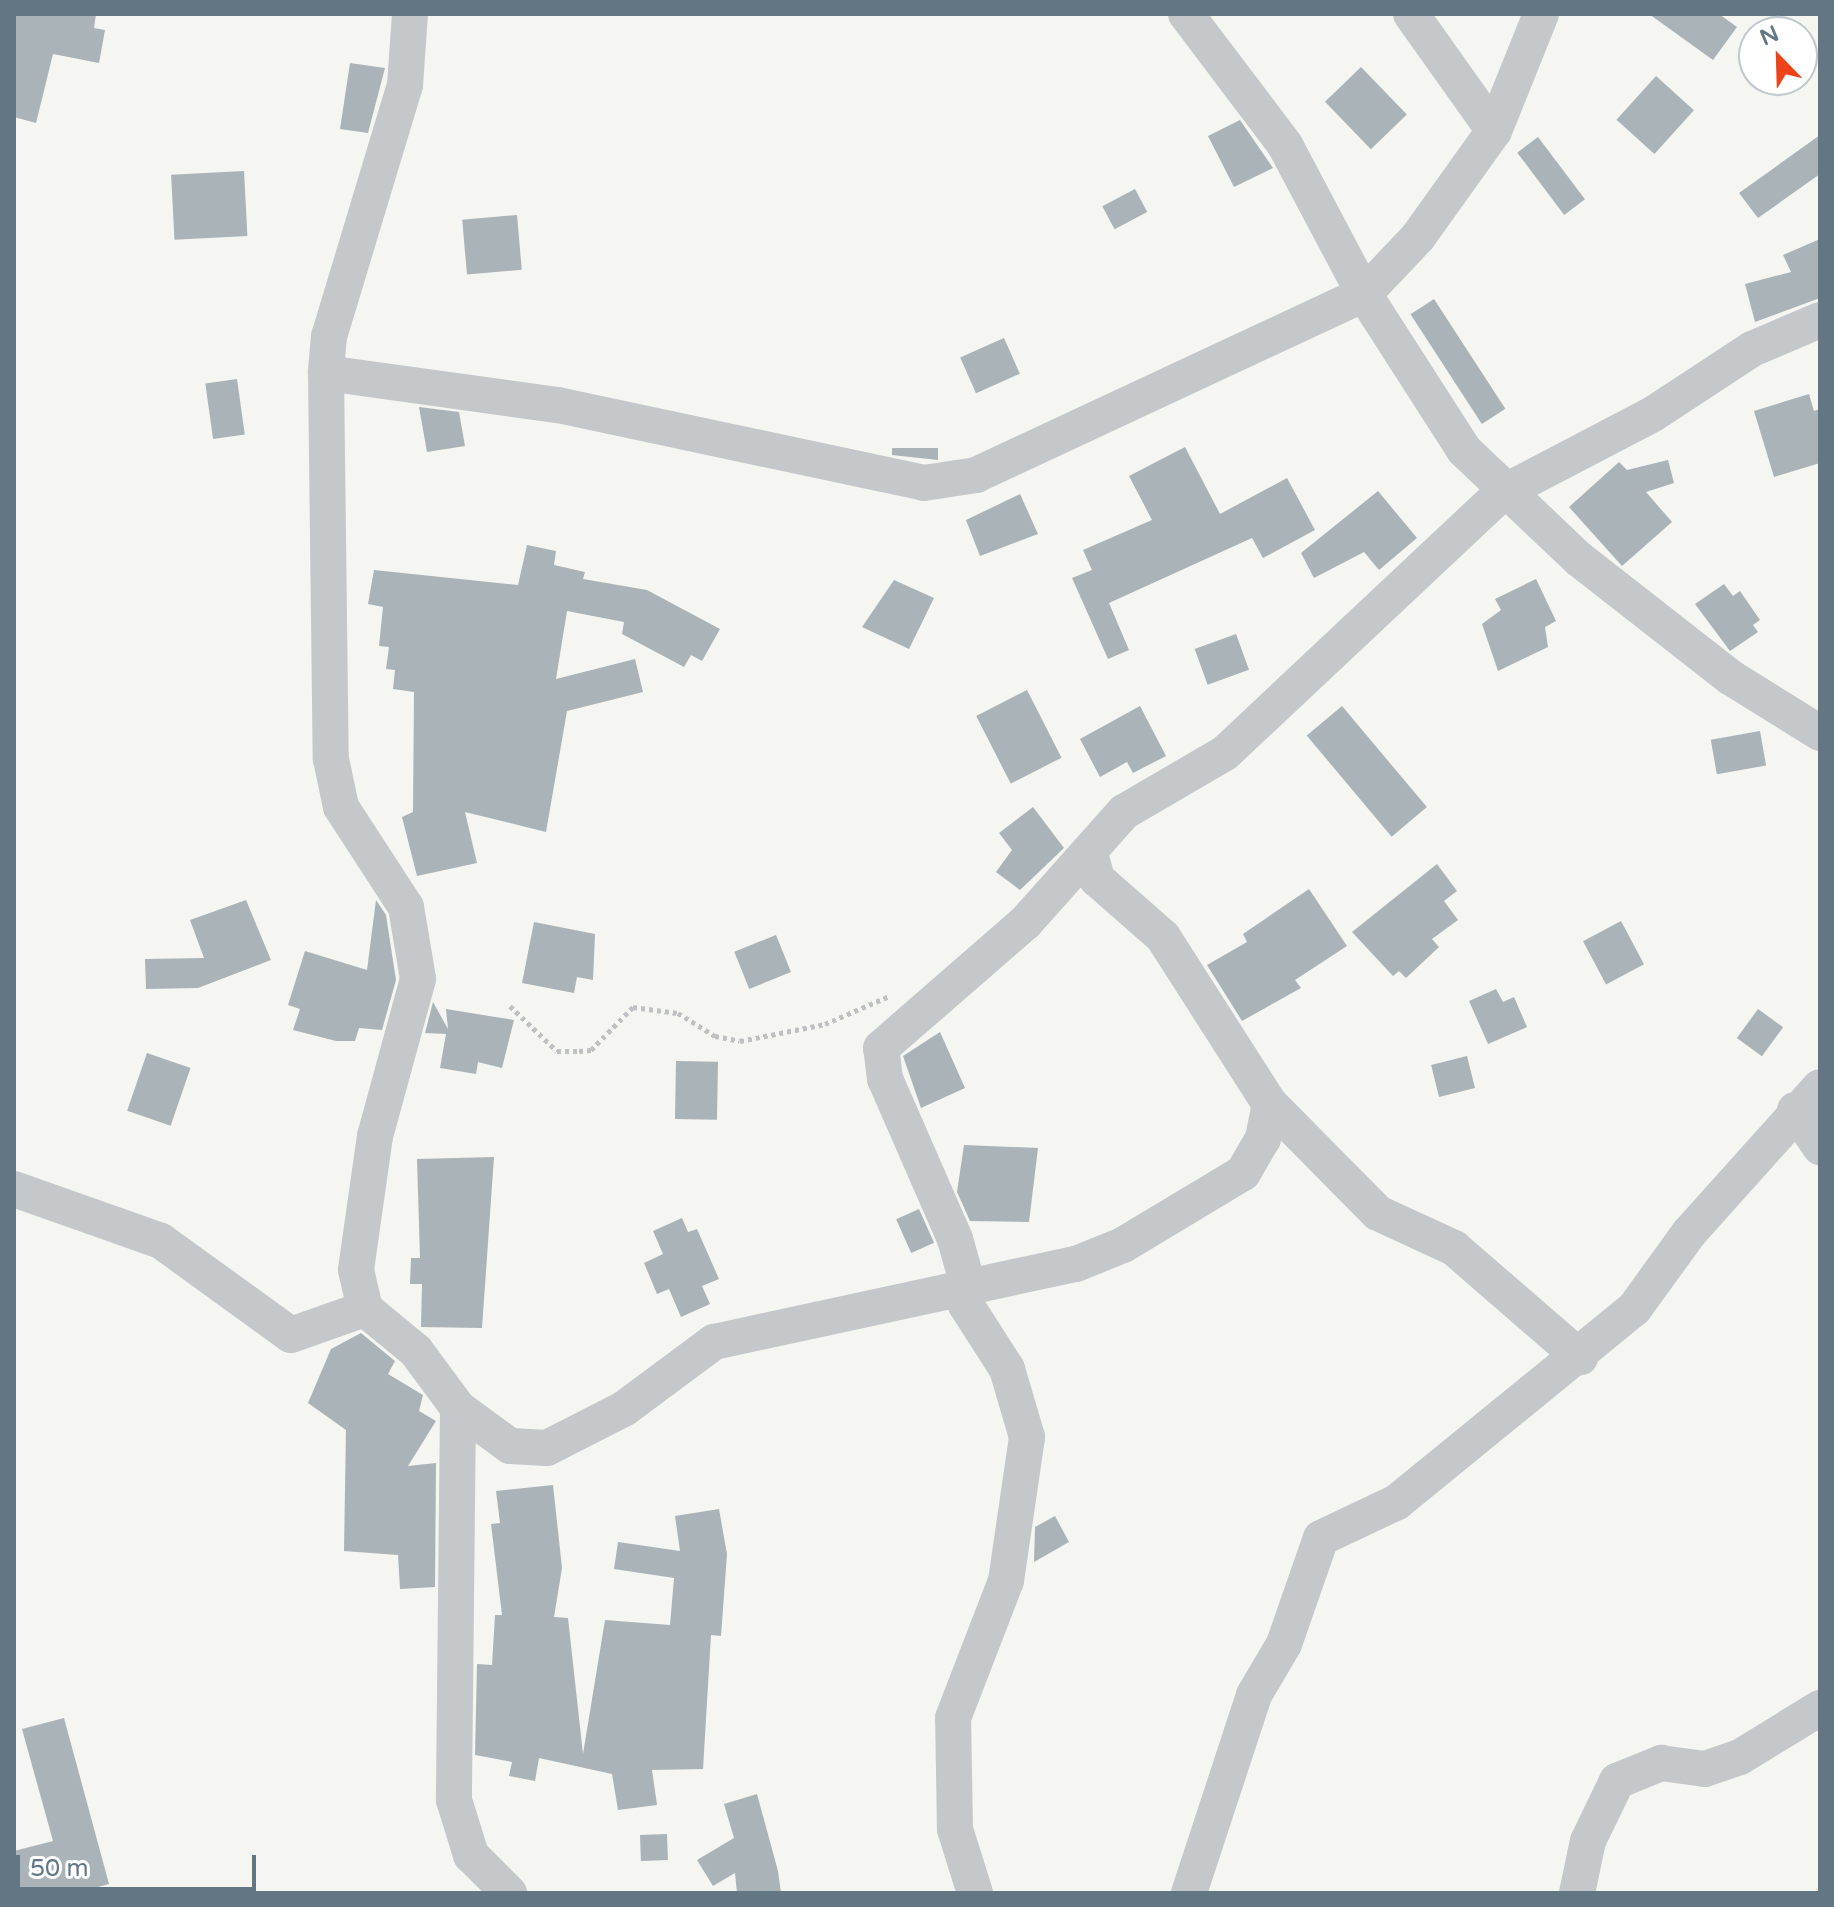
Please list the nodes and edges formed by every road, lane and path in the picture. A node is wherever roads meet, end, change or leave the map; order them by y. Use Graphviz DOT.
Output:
graph roads {
  1 [pos="410,14"];
  2 [pos="1186,14"];
  3 [pos="1411,14"];
  4 [pos="1541,14"];
  5 [pos="1494,131"];
  6 [pos="1364,294"];
  7 [pos="1820,320"];
  8 [pos="326,373"];
  9 [pos="1502,493"];
  10 [pos="1820,733"];
  11 [pos="1090,853"];
  12 [pos="901,994"];
  13 [pos="510,1006"];
  14 [pos="1808,1099"];
  15 [pos="1270,1104"];
  16 [pos="1820,1147"];
  17 [pos="14,1189"];
  18 [pos="969,1289"];
  19 [pos="365,1309"];
  20 [pos="1580,1357"];
  21 [pos="458,1408"];
  22 [pos="1820,1708"];
  23 [pos="509,1893"];
  24 [pos="975,1893"];
  25 [pos="1189,1893"];
  26 [pos="1577,1893"];
  1 -- 8 [label="street"];
  2 -- 6 [label="street"];
  3 -- 5 [label="street"];
  4 -- 5 [label="street"];
  5 -- 6 [label="street"];
  6 -- 8 [label="street"];
  6 -- 9 [label="street"];
  7 -- 9 [label="street"];
  8 -- 19 [label="street"];
  9 -- 10 [label="street"];
  9 -- 11 [label="street"];
  11 -- 15 [label="street"];
  11 -- 18 [label="street"];
  12 -- 13 [label="path"];
  14 -- 16 [label="street"];
  14 -- 20 [label="street"];
  15 -- 18 [label="street"];
  15 -- 20 [label="street"];
  17 -- 19 [label="street"];
  18 -- 21 [label="street"];
  18 -- 24 [label="street"];
  19 -- 21 [label="street"];
  20 -- 25 [label="street"];
  21 -- 23 [label="street"];
  22 -- 26 [label="street"];
}
